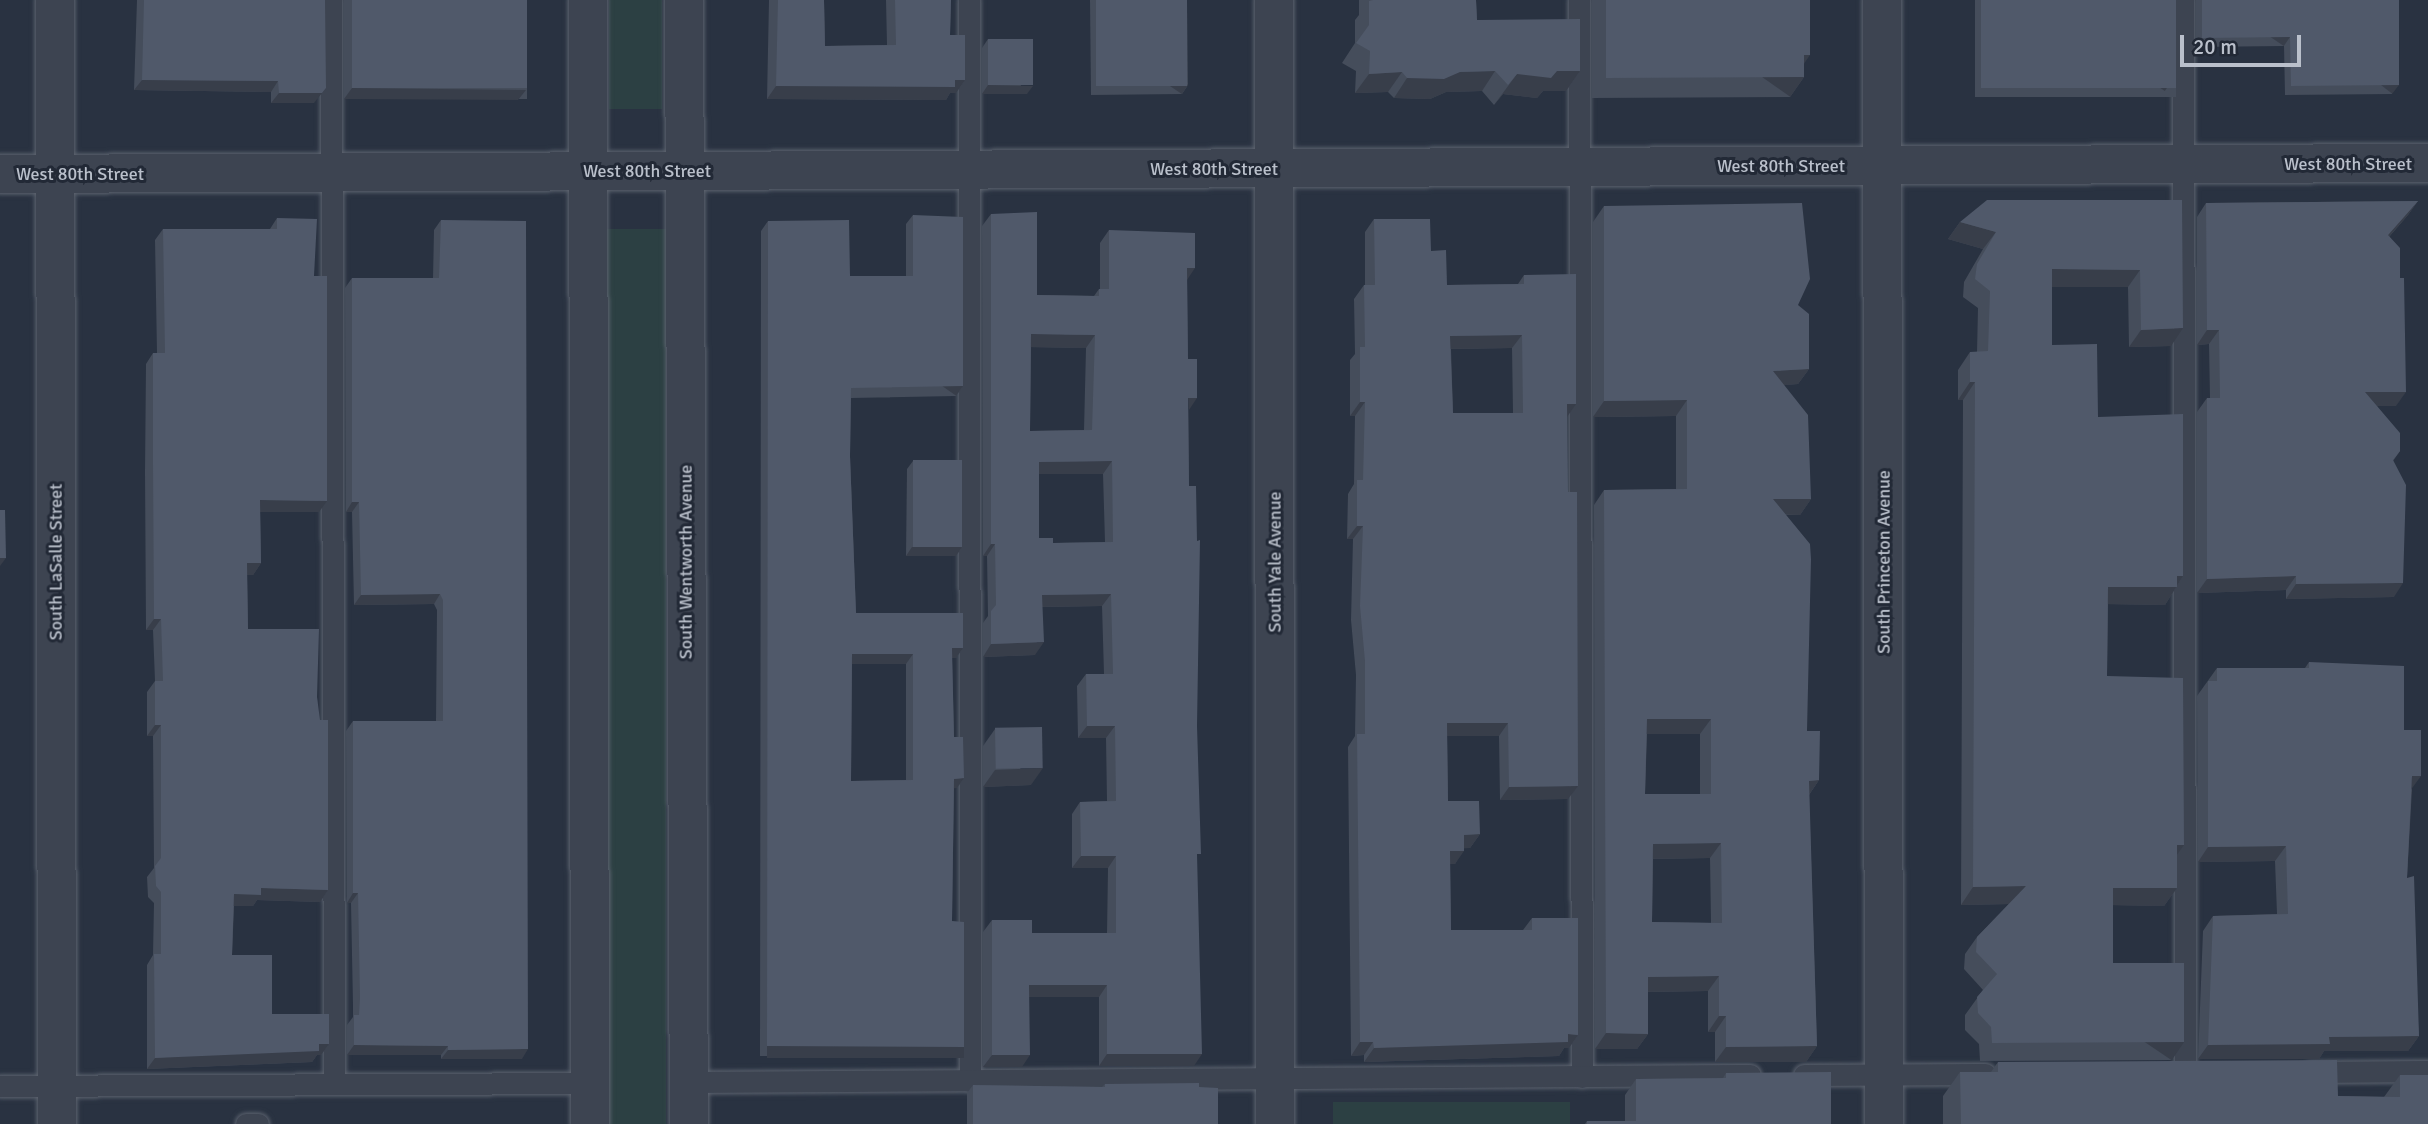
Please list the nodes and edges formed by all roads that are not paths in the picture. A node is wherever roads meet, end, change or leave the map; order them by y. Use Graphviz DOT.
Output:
graph roads {
  1 [pos="55,0"];
  2 [pos="331,0"];
  3 [pos="588,0"];
  4 [pos="684,0"];
  5 [pos="969,0"];
  6 [pos="1274,0"];
  7 [pos="1579,0"];
  8 [pos="1882,0"];
  9 [pos="2183,0"];
  10 [pos="2428,163"];
  11 [pos="2183,164"];
  12 [pos="1882,166"];
  13 [pos="1580,167"];
  14 [pos="1274,169"];
  15 [pos="970,170"];
  16 [pos="588,171"];
  17 [pos="685,171"];
  18 [pos="331,173"];
  19 [pos="0,174"];
  20 [pos="55,174"];
  21 [pos="2428,1071"];
  22 [pos="2293,1072"];
  23 [pos="2158,1073"];
  24 [pos="2185,1073"];
  25 [pos="2212,1073"];
  26 [pos="1885,1074"];
  27 [pos="2007,1074"];
  28 [pos="1582,1076"];
  29 [pos="1275,1079"];
  30 [pos="970,1081"];
  31 [pos="689,1082"];
  32 [pos="589,1083"];
  33 [pos="334,1084"];
  34 [pos="0,1086"];
  35 [pos="57,1086"];
  36 [pos="57,1124"];
  37 [pos="246,1124"];
  38 [pos="258,1124"];
  39 [pos="590,1124"];
  40 [pos="689,1124"];
  41 [pos="1275,1124"];
  42 [pos="1884,1124"];
  1 -- 20 [label="street, South LaSalle Street"];
  2 -- 18 [label="lane"];
  3 -- 16 [label="street"];
  4 -- 17 [label="street, South Wentworth Avenue"];
  5 -- 15 [label="lane"];
  6 -- 14 [label="street, South Yale Avenue"];
  7 -- 13 [label="lane"];
  8 -- 12 [label="street, South Princeton Avenue"];
  9 -- 11 [label="lane"];
  10 -- 11 [label="street, West 80th Street"];
  11 -- 12 [label="street, West 80th Street"];
  11 -- 24 [label="lane"];
  12 -- 13 [label="street, West 80th Street"];
  12 -- 26 [label="street, South Princeton Avenue"];
  13 -- 14 [label="street, West 80th Street"];
  13 -- 28 [label="lane"];
  14 -- 15 [label="street, West 80th Street"];
  14 -- 29 [label="street, South Yale Avenue"];
  15 -- 17 [label="street, West 80th Street"];
  15 -- 30 [label="lane"];
  16 -- 17 [label="street, West 80th Street"];
  16 -- 18 [label="street, West 80th Street"];
  16 -- 32 [label="street"];
  17 -- 31 [label="street, South Wentworth Avenue"];
  18 -- 20 [label="street, West 80th Street"];
  18 -- 33 [label="lane"];
  19 -- 20 [label="street, West 80th Street"];
  20 -- 35 [label="street, South LaSalle Street"];
  21 -- 22 [label="lane"];
  23 -- 24 [label="lane"];
  24 -- 25 [label="lane"];
  26 -- 27 [label="lane"];
  26 -- 28 [label="lane"];
  26 -- 42 [label="street, South Princeton Avenue"];
  28 -- 29 [label="lane"];
  29 -- 30 [label="lane"];
  29 -- 41 [label="street, South Yale Avenue"];
  30 -- 31 [label="lane"];
  31 -- 40 [label="street, South Wentworth Avenue"];
  32 -- 33 [label="lane"];
  32 -- 39 [label="street"];
  33 -- 35 [label="lane"];
  34 -- 35 [label="lane"];
  35 -- 36 [label="street, South LaSalle Street"];
  37 -- 38 [label="lane"];
}
